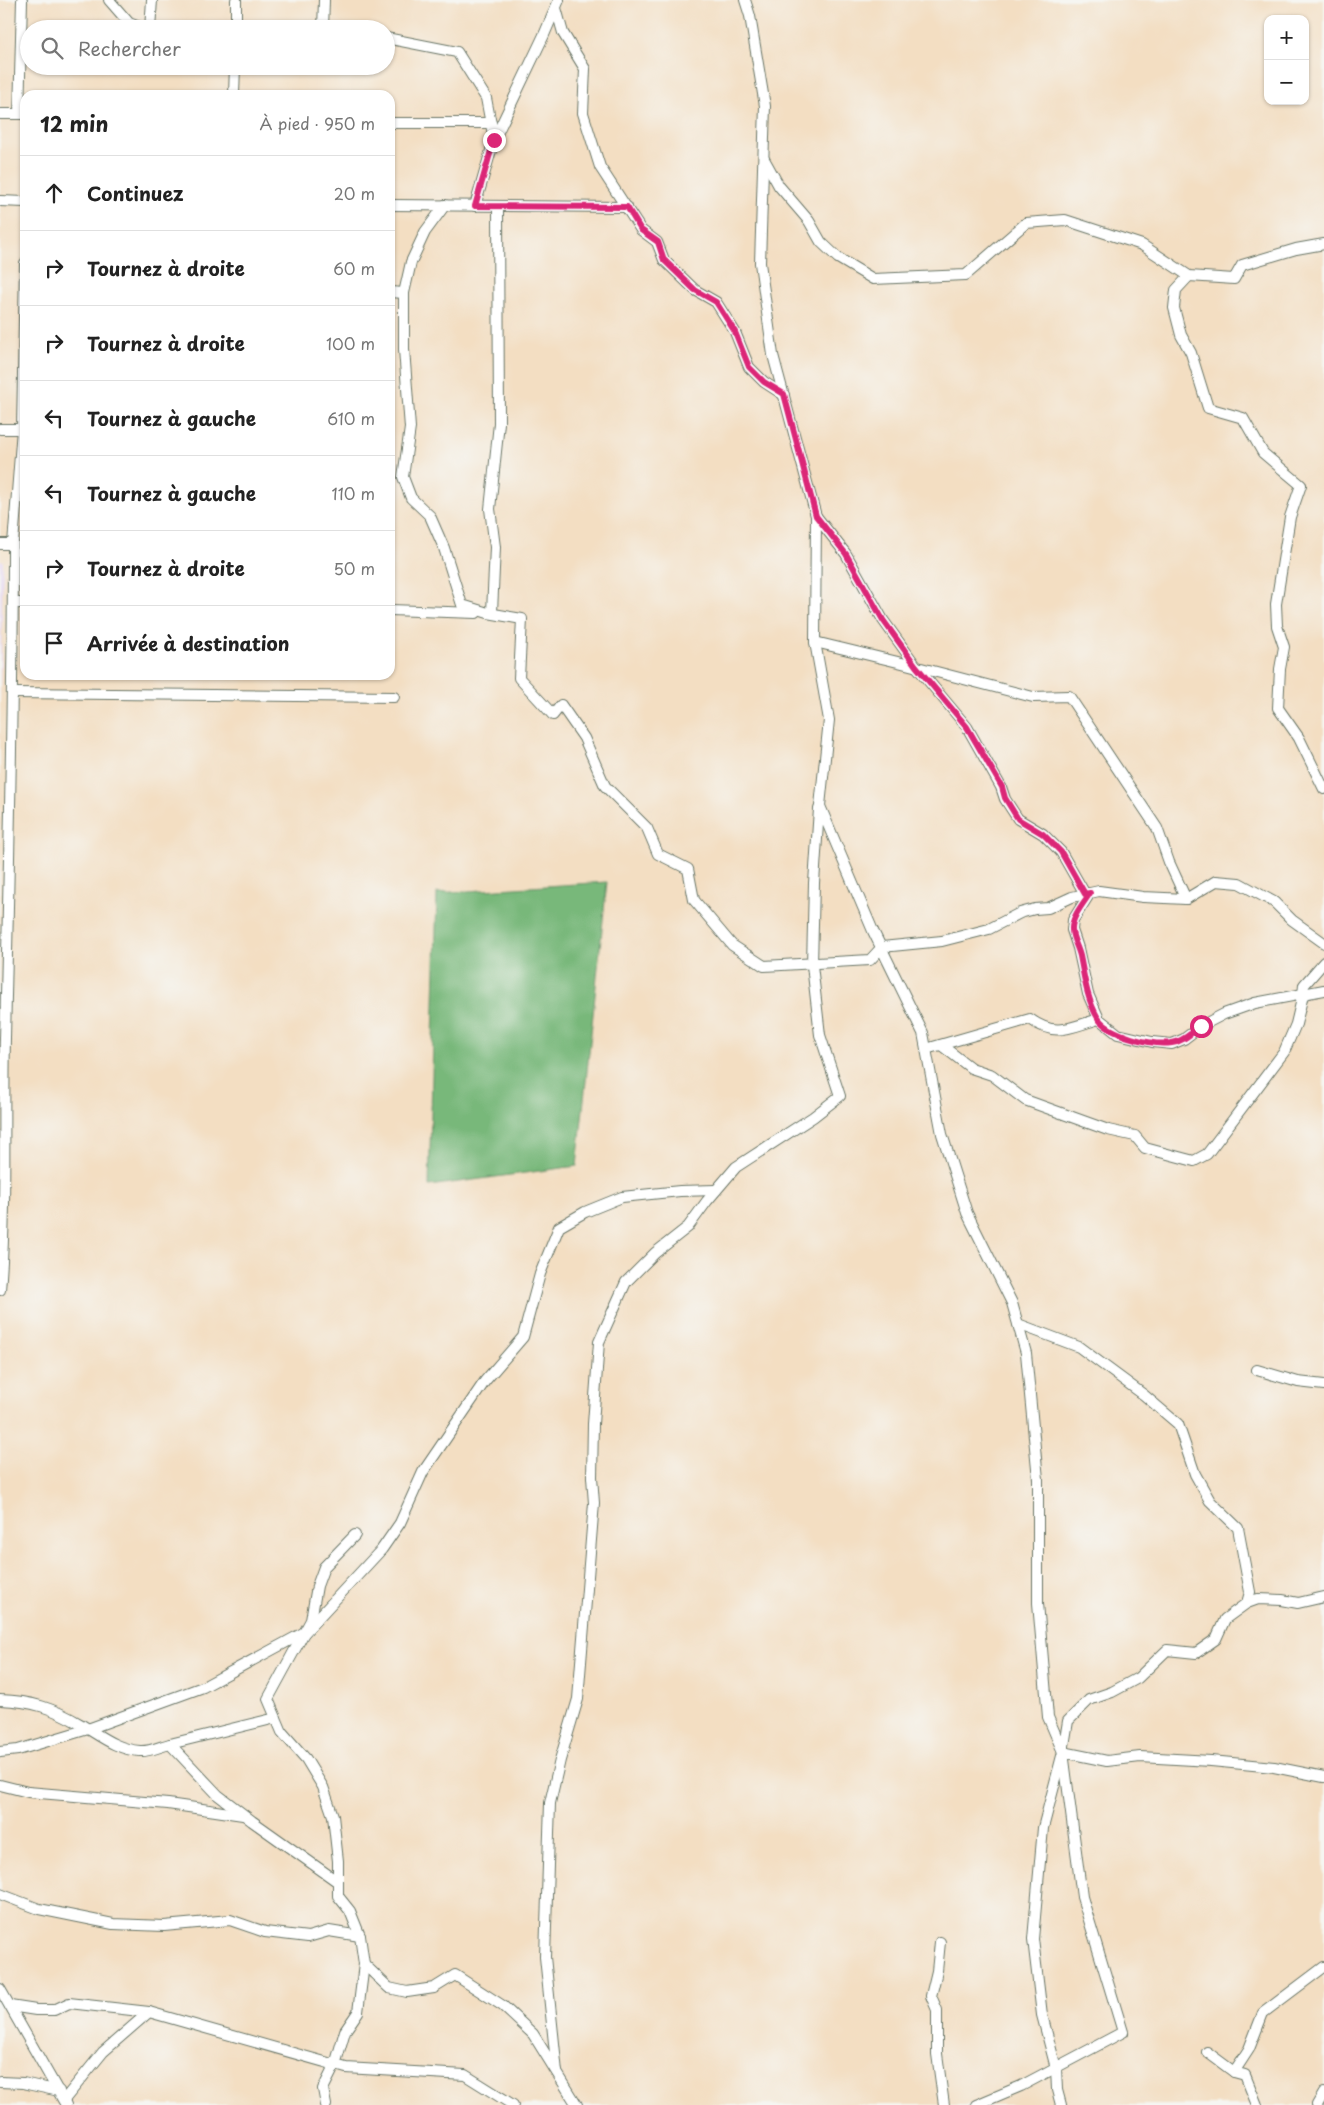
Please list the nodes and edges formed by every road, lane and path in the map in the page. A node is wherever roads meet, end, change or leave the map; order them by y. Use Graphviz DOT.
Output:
graph roads {
  1 [pos="22,0"];
  2 [pos="109,0"];
  3 [pos="152,0"];
  4 [pos="236,0"];
  5 [pos="324,0"];
  6 [pos="745,0"];
  7 [pos="557,4"];
  8 [pos="22,20"];
  9 [pos="126,20"];
  10 [pos="151,20"];
  11 [pos="236,20"];
  12 [pos="323,20"];
  13 [pos="395,40"];
  14 [pos="22,75"];
  15 [pos="235,75"];
  16 [pos="22,90"];
  17 [pos="234,90"];
  18 [pos="0,114"];
  19 [pos="20,114"];
  20 [pos="395,123"];
  21 [pos="491,123"];
  22 [pos="494,140"];
  23 [pos="763,158"];
  24 [pos="0,201"];
  25 [pos="20,202"];
  26 [pos="395,205"];
  27 [pos="445,205"];
  28 [pos="475,206"];
  29 [pos="498,206"];
  30 [pos="627,207"];
  31 [pos="1324,244"];
  32 [pos="1189,276"];
  33 [pos="395,292"];
  34 [pos="404,293"];
  35 [pos="784,394"];
  36 [pos="0,429"];
  37 [pos="20,430"];
  38 [pos="20,455"];
  39 [pos="816,516"];
  40 [pos="0,544"];
  41 [pos="13,544"];
  42 [pos="20,602"];
  43 [pos="13,603"];
  44 [pos="395,610"];
  45 [pos="490,612"];
  46 [pos="529,613"];
  47 [pos="815,642"];
  48 [pos="916,666"];
  49 [pos="13,693"];
  50 [pos="394,697"];
  51 [pos="1324,789"];
  52 [pos="820,806"];
  53 [pos="1087,893"];
  54 [pos="1186,899"];
  55 [pos="1324,943"];
  56 [pos="882,947"];
  57 [pos="1324,962"];
  58 [pos="812,965"];
  59 [pos="1324,990"];
  60 [pos="1303,995"];
  61 [pos="1099,1019"];
  62 [pos="941,1045"];
  63 [pos="926,1049"];
  64 [pos="716,1190"];
  65 [pos="0,1290"];
  66 [pos="1018,1324"];
  67 [pos="1257,1370"];
  68 [pos="1324,1385"];
  69 [pos="355,1535"];
  70 [pos="1324,1596"];
  71 [pos="1247,1603"];
  72 [pos="304,1632"];
  73 [pos="0,1700"];
  74 [pos="276,1718"];
  75 [pos="88,1729"];
  76 [pos="170,1744"];
  77 [pos="0,1752"];
  78 [pos="1063,1752"];
  79 [pos="1324,1777"];
  80 [pos="0,1785"];
  81 [pos="244,1816"];
  82 [pos="338,1882"];
  83 [pos="0,1894"];
  84 [pos="360,1936"];
  85 [pos="940,1942"];
  86 [pos="364,1964"];
  87 [pos="1324,1967"];
  88 [pos="0,1989"];
  89 [pos="0,1995"];
  90 [pos="10,2006"];
  91 [pos="149,2012"];
  92 [pos="1207,2052"];
  93 [pos="335,2065"];
  94 [pos="1056,2068"];
  95 [pos="557,2072"];
  96 [pos="1234,2072"];
  97 [pos="0,2082"];
  98 [pos="1324,2092"];
  99 [pos="63,2099"];
  100 [pos="326,2105"];
  101 [pos="512,2105"];
  102 [pos="577,2105"];
  103 [pos="944,2105"];
  104 [pos="976,2105"];
  105 [pos="1061,2105"];
  106 [pos="1257,2105"];
  107 [pos="1317,2105"];
  1 -- 8 [label="street"];
  2 -- 9 [label="street"];
  3 -- 10 [label="street"];
  4 -- 11 [label="street"];
  5 -- 12 [label="street"];
  6 -- 23 [label="street"];
  7 -- 22 [label="street"];
  7 -- 30 [label="street"];
  13 -- 21 [label="street"];
  14 -- 16 [label="street"];
  15 -- 17 [label="street"];
  18 -- 19 [label="street"];
  20 -- 21 [label="street"];
  21 -- 22 [label="street"];
  22 -- 28 [label="street"];
  23 -- 32 [label="street"];
  23 -- 35 [label="street"];
  24 -- 25 [label="street"];
  26 -- 27 [label="street"];
  27 -- 28 [label="street"];
  27 -- 34 [label="street"];
  28 -- 29 [label="street"];
  29 -- 30 [label="street"];
  29 -- 45 [label="street"];
  30 -- 35 [label="street"];
  31 -- 32 [label="street"];
  32 -- 51 [label="street"];
  33 -- 34 [label="street"];
  34 -- 45 [label="street"];
  35 -- 39 [label="street"];
  36 -- 37 [label="street"];
  38 -- 41 [label="street"];
  39 -- 47 [label="street"];
  39 -- 48 [label="street"];
  40 -- 41 [label="street"];
  41 -- 43 [label="street"];
  42 -- 43 [label="street"];
  43 -- 49 [label="street"];
  44 -- 45 [label="street"];
  45 -- 46 [label="street"];
  45 -- 58 [label="street"];
  47 -- 48 [label="street"];
  47 -- 52 [label="street"];
  48 -- 53 [label="street"];
  48 -- 54 [label="street"];
  49 -- 50 [label="street"];
  49 -- 65 [label="street"];
  52 -- 56 [label="street"];
  52 -- 58 [label="street"];
  53 -- 54 [label="street"];
  53 -- 56 [label="street"];
  53 -- 61 [label="street"];
  54 -- 55 [label="street"];
  56 -- 58 [label="street"];
  56 -- 63 [label="street"];
  57 -- 60 [label="street"];
  58 -- 64 [label="street"];
  59 -- 60 [label="street"];
  60 -- 61 [label="street"];
  60 -- 62 [label="street"];
  61 -- 62 [label="street"];
  62 -- 63 [label="street"];
  63 -- 66 [label="street"];
  64 -- 72 [label="street"];
  64 -- 95 [label="street"];
  66 -- 71 [label="street"];
  66 -- 78 [label="street"];
  67 -- 68 [label="street"];
  69 -- 72 [label="street"];
  70 -- 71 [label="street"];
  71 -- 78 [label="street"];
  72 -- 74 [label="street"];
  72 -- 75 [label="street"];
  73 -- 75 [label="street"];
  74 -- 76 [label="street"];
  74 -- 82 [label="street"];
  75 -- 76 [label="street"];
  75 -- 77 [label="street"];
  76 -- 81 [label="street"];
  78 -- 79 [label="street"];
  78 -- 94 [label="street"];
  78 -- 94 [label="street"];
  80 -- 81 [label="street"];
  81 -- 82 [label="street"];
  82 -- 84 [label="street"];
  83 -- 84 [label="street"];
  84 -- 86 [label="street"];
  85 -- 103 [label="street"];
  86 -- 93 [label="street"];
  86 -- 95 [label="street"];
  87 -- 96 [label="street"];
  88 -- 89 [label="street"];
  88 -- 90 [label="street"];
  90 -- 91 [label="street"];
  90 -- 99 [label="street"];
  91 -- 93 [label="street"];
  91 -- 99 [label="street"];
  92 -- 96 [label="street"];
  93 -- 100 [label="street"];
  93 -- 101 [label="street"];
  94 -- 104 [label="street"];
  94 -- 105 [label="street"];
  95 -- 102 [label="street"];
  96 -- 106 [label="street"];
  97 -- 99 [label="street"];
  98 -- 107 [label="street"];
}
